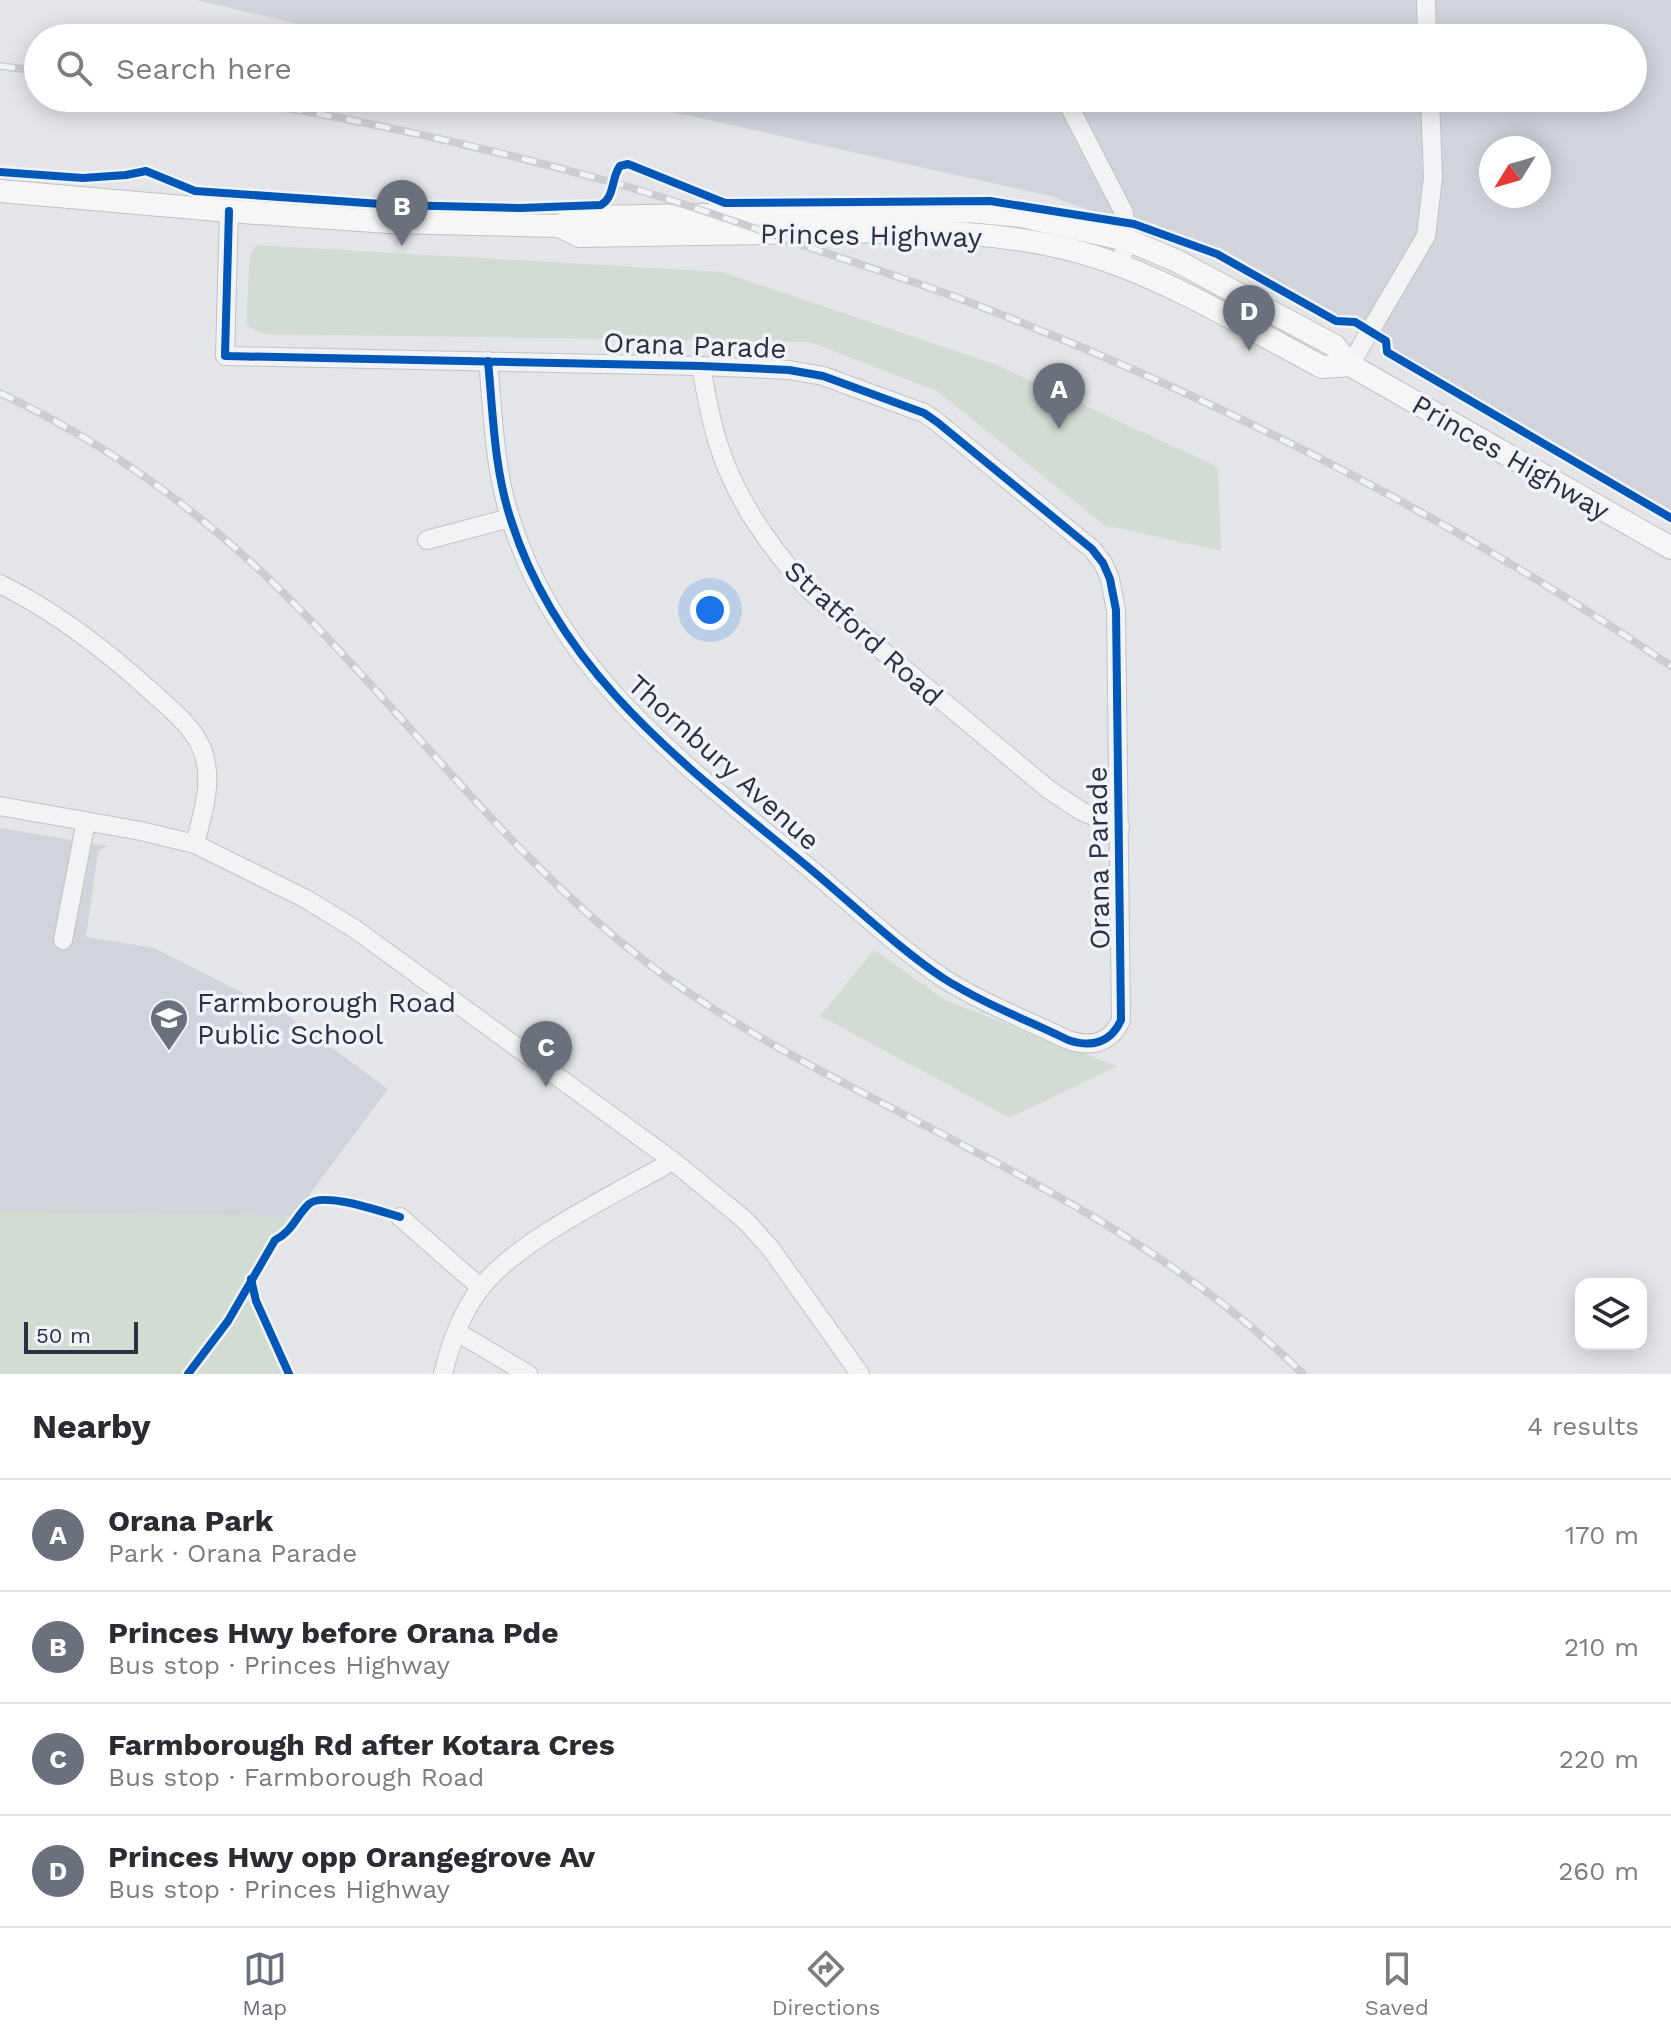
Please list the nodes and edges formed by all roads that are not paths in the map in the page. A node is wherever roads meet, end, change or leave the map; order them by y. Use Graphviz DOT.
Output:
graph roads {
  1 [pos="1426,0"];
  2 [pos="1427,24"];
  3 [pos="1072,112"];
  4 [pos="1431,112"];
  5 [pos="0,191"];
  6 [pos="229,211"];
  7 [pos="559,226"];
  8 [pos="1127,240"];
  9 [pos="1120,265"];
  10 [pos="488,361"];
  11 [pos="1350,365"];
  12 [pos="701,366"];
  13 [pos="510,518"];
  14 [pos="427,540"];
  15 [pos="1671,548"];
  16 [pos="0,584"];
  17 [pos="0,806"];
  18 [pos="86,821"];
  19 [pos="1120,827"];
  20 [pos="195,844"];
  21 [pos="63,940"];
  22 [pos="1110,1037"];
  23 [pos="673,1161"];
  24 [pos="400,1217"];
  25 [pos="481,1288"];
  26 [pos="457,1332"];
  27 [pos="443,1374"];
  28 [pos="528,1374"];
  29 [pos="860,1374"];
  1 -- 2 [label="street"];
  3 -- 8 [label="street"];
  4 -- 11 [label="street"];
  5 -- 6 [label="main road, Princes Highway"];
  6 -- 7 [label="main road, Princes Highway"];
  6 -- 10 [label="street, Orana Parade"];
  7 -- 8 [label="main road, Princes Highway"];
  7 -- 9 [label="main road, Princes Highway"];
  8 -- 9 [label="street"];
  8 -- 11 [label="main road, Princes Highway"];
  9 -- 11 [label="main road, Princes Highway"];
  10 -- 12 [label="street, Orana Parade"];
  10 -- 13 [label="street, Thornbury Avenue"];
  11 -- 15 [label="main road, Princes Highway"];
  12 -- 19 [label="street, Stratford Road"];
  12 -- 19 [label="street, Orana Parade"];
  13 -- 14 [label="street"];
  13 -- 22 [label="street, Thornbury Avenue"];
  16 -- 20 [label="street"];
  17 -- 18 [label="street"];
  18 -- 20 [label="street"];
  18 -- 21 [label="street"];
  19 -- 22 [label="street, Orana Parade"];
  20 -- 23 [label="street"];
  23 -- 25 [label="street"];
  23 -- 29 [label="street"];
  24 -- 25 [label="street"];
  25 -- 26 [label="street"];
  26 -- 27 [label="street"];
  26 -- 28 [label="street"];
}
